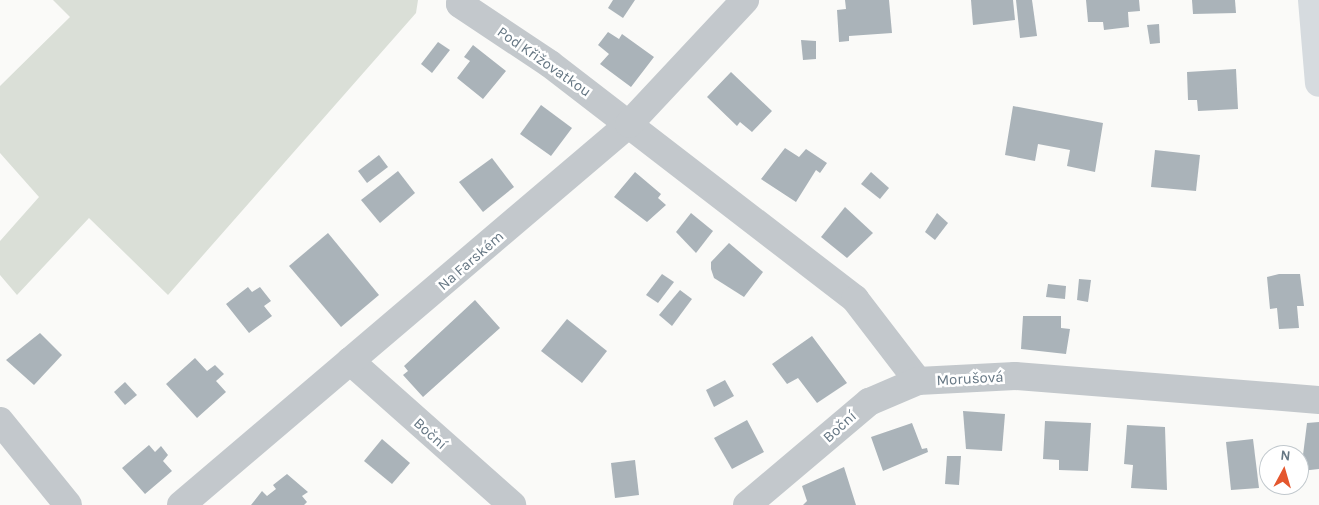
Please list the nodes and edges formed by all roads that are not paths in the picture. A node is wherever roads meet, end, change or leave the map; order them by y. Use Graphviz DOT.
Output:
graph roads {
  1 [pos="461,0"];
  2 [pos="745,0"];
  3 [pos="1312,0"];
  4 [pos="1319,82"];
  5 [pos="629,124"];
  6 [pos="350,361"];
  7 [pos="918,381"];
  8 [pos="1319,400"];
  9 [pos="0,421"];
  10 [pos="68,505"];
  11 [pos="181,505"];
  12 [pos="512,505"];
  13 [pos="746,505"];
  1 -- 5 [label="street, Pod Křižovatkou"];
  2 -- 5 [label="street, Na Farském"];
  3 -- 4 [label="main road"];
  5 -- 6 [label="street, Na Farském"];
  5 -- 7 [label="street, Morušová"];
  6 -- 11 [label="street, Na Farském"];
  6 -- 12 [label="street, Boční"];
  7 -- 8 [label="street, Morušová"];
  7 -- 13 [label="street, Boční"];
  9 -- 10 [label="street"];
}
